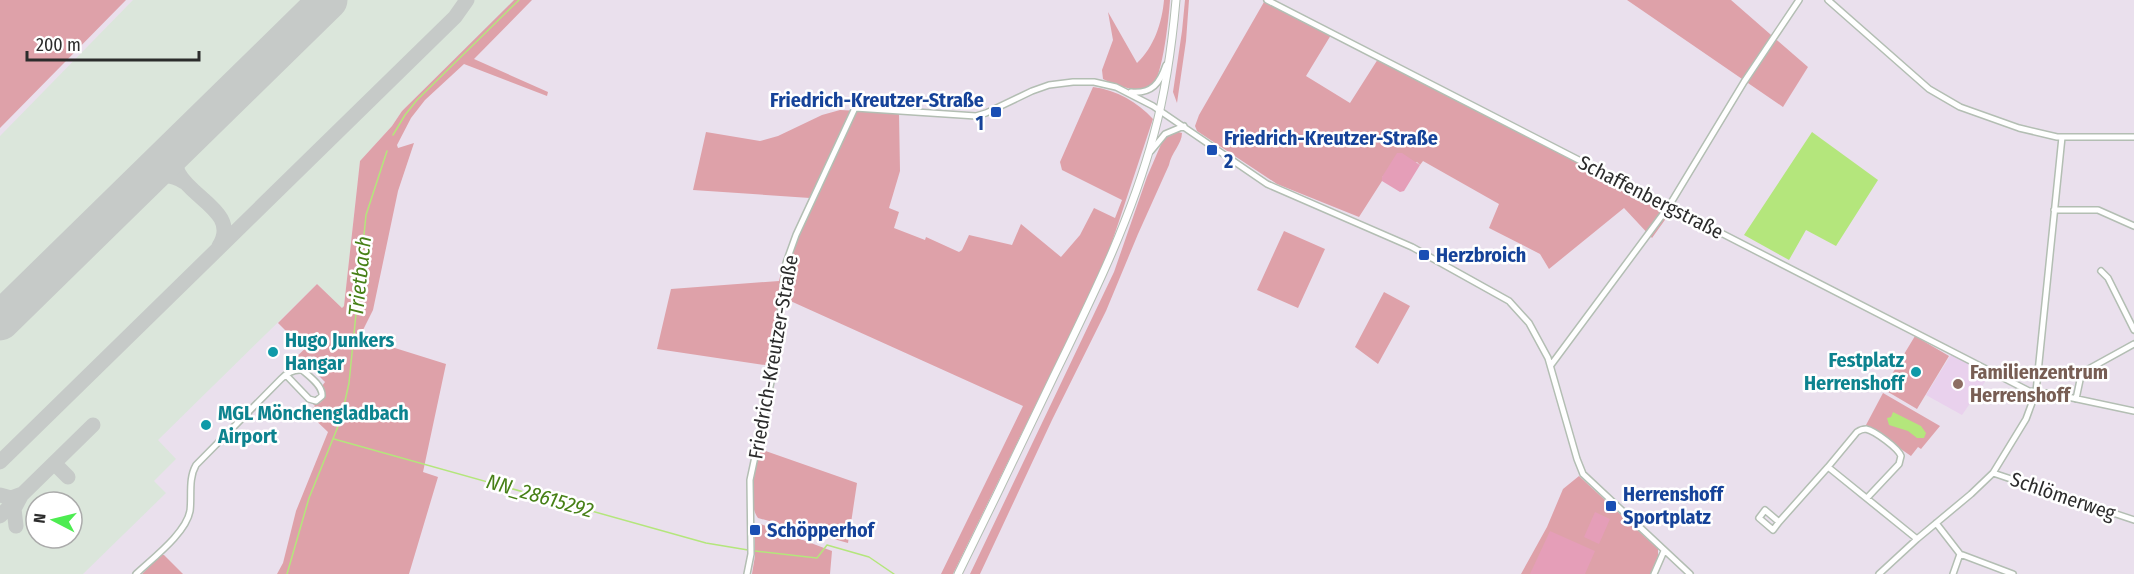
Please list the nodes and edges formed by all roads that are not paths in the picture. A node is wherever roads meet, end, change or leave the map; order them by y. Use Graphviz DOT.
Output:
graph roads {
  1 [pos="1176,0"];
  2 [pos="1268,0"];
  3 [pos="1799,0"];
  4 [pos="1828,0"];
  5 [pos="1172,49"];
  6 [pos="1127,91"];
  7 [pos="1160,110"];
  8 [pos="1184,126"];
  9 [pos="2134,136"];
  10 [pos="2062,137"];
  11 [pos="1148,155"];
  12 [pos="1669,206"];
  13 [pos="2054,210"];
  14 [pos="2134,226"];
  15 [pos="2101,271"];
  16 [pos="2134,330"];
  17 [pos="2134,344"];
  18 [pos="1551,365"];
  19 [pos="286,375"];
  20 [pos="2036,392"];
  21 [pos="2076,399"];
  22 [pos="2134,411"];
  23 [pos="1828,467"];
  24 [pos="1993,472"];
  25 [pos="1867,498"];
  26 [pos="2134,520"];
  27 [pos="1779,522"];
  28 [pos="1935,523"];
  29 [pos="1917,538"];
  30 [pos="1664,551"];
  31 [pos="1960,554"];
  32 [pos="136,574"];
  33 [pos="747,574"];
  34 [pos="958,574"];
  35 [pos="1654,574"];
  36 [pos="1690,574"];
  37 [pos="1879,574"];
  38 [pos="1953,574"];
  39 [pos="2013,574"];
  1 -- 5 [label="main road"];
  2 -- 12 [label="street, Schaffenbergstraße"];
  3 -- 12 [label="street"];
  4 -- 10 [label="street"];
  5 -- 6 [label="street, Friedrich-Kreutzer-Straße"];
  5 -- 7 [label="main road"];
  6 -- 7 [label="street, Friedrich-Kreutzer-Straße"];
  6 -- 33 [label="street, Friedrich-Kreutzer-Straße"];
  7 -- 8 [label="street, Friedrich-Kreutzer-Straße"];
  7 -- 11 [label="main road"];
  8 -- 11 [label="street"];
  8 -- 18 [label="street, Friedrich-Kreutzer-Straße"];
  9 -- 10 [label="street"];
  10 -- 13 [label="street"];
  11 -- 34 [label="main road"];
  12 -- 18 [label="street"];
  12 -- 20 [label="street, Schaffenbergstraße"];
  13 -- 14 [label="street"];
  13 -- 20 [label="street"];
  15 -- 16 [label="street"];
  17 -- 21 [label="street"];
  18 -- 30 [label="street, Friedrich-Kreutzer-Straße"];
  19 -- 19 [label="street"];
  19 -- 32 [label="street"];
  20 -- 21 [label="street, Schaffenbergstraße"];
  20 -- 24 [label="street"];
  21 -- 22 [label="street, Schaffenbergstraße"];
  23 -- 25 [label="street"];
  23 -- 25 [label="street"];
  23 -- 27 [label="street"];
  24 -- 26 [label="street, Schlömerweg"];
  24 -- 28 [label="street"];
  25 -- 29 [label="street"];
  28 -- 29 [label="street"];
  28 -- 31 [label="street"];
  29 -- 37 [label="street"];
  30 -- 35 [label="street"];
  30 -- 36 [label="street, Friedrich-Kreutzer-Straße"];
  31 -- 38 [label="street"];
  31 -- 39 [label="street"];
}
